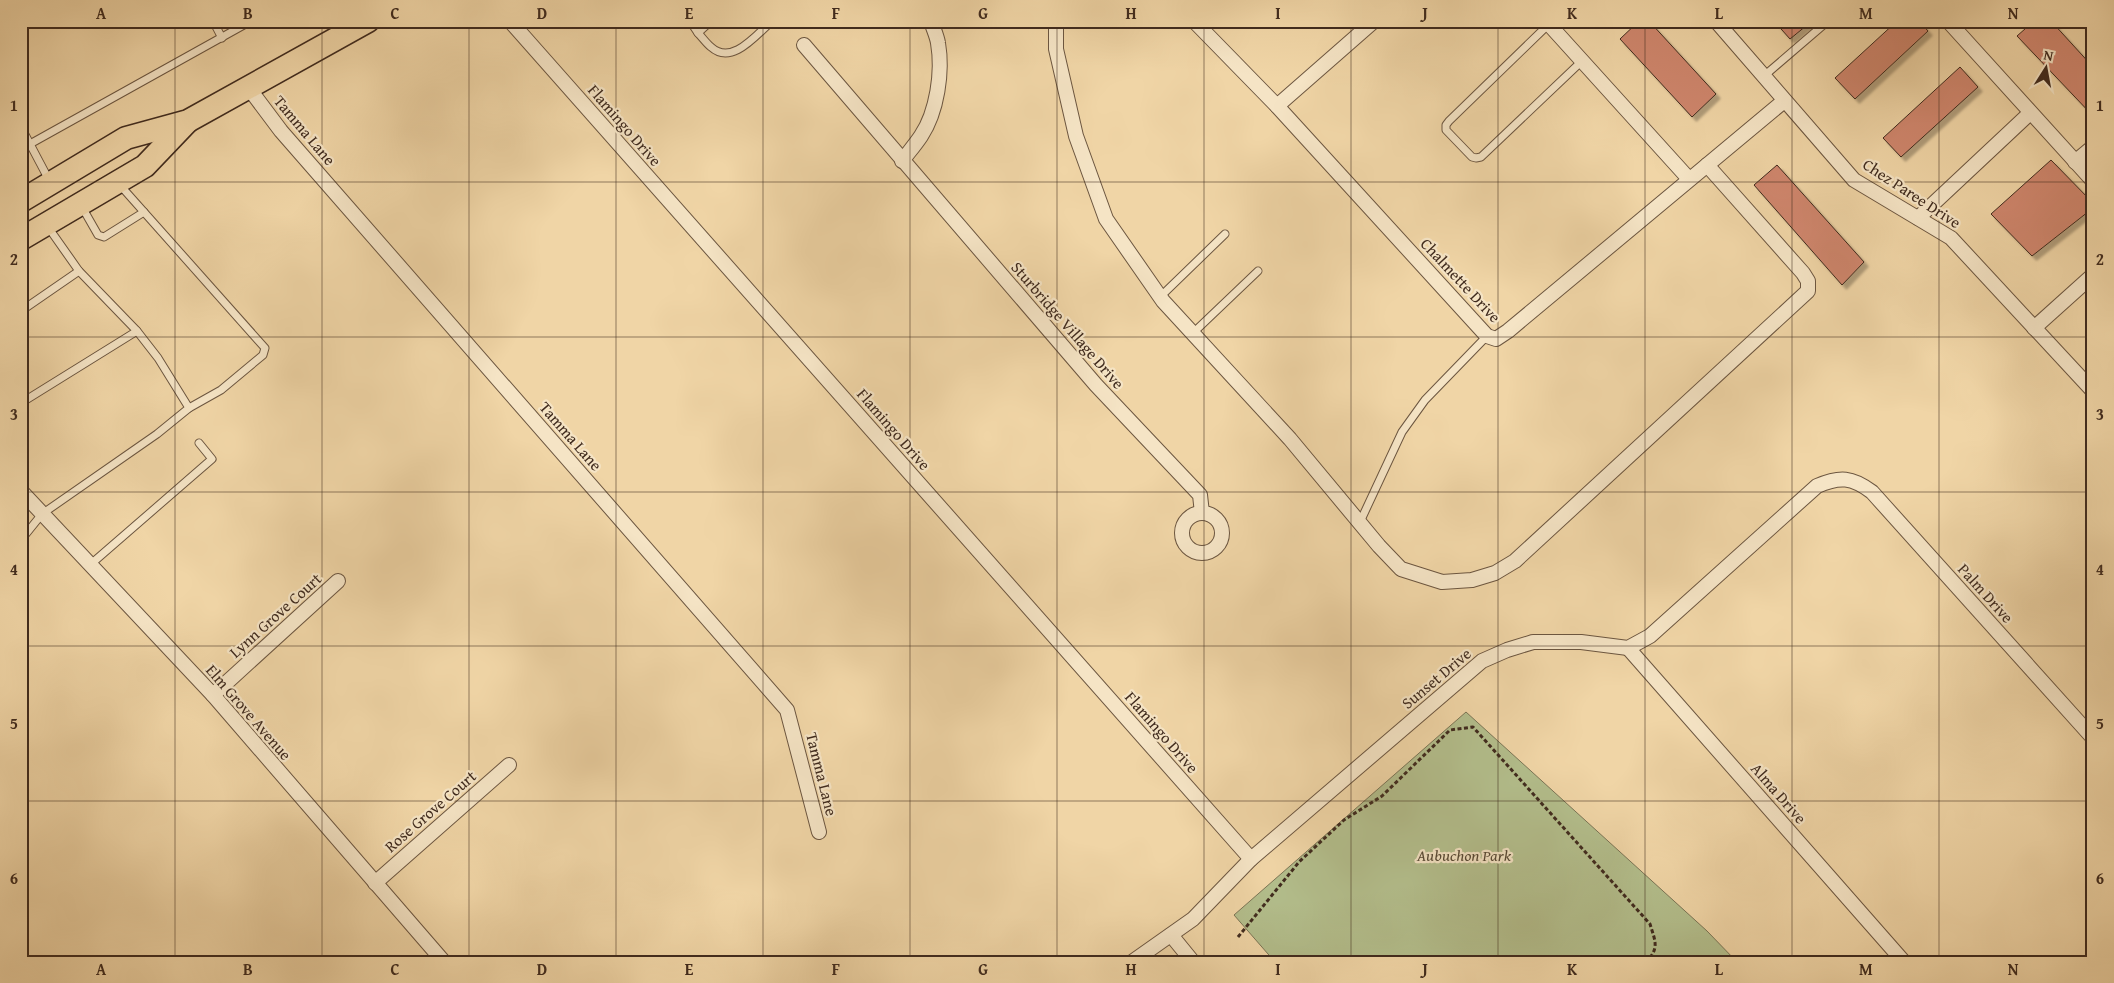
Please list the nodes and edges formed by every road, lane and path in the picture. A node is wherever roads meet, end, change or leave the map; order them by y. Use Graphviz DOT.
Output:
graph roads {
  1 [pos="34,21"];
  2 [pos="213,21"];
  3 [pos="251,21"];
  4 [pos="368,21"];
  5 [pos="510,21"];
  6 [pos="690,21"];
  7 [pos="711,21"];
  8 [pos="772,21"];
  9 [pos="931,21"];
  10 [pos="1056,21"];
  11 [pos="1194,21"];
  12 [pos="1716,21"];
  13 [pos="1828,21"];
  14 [pos="1948,21"];
  15 [pos="1548,22"];
  16 [pos="1369,23"];
  17 [pos="21,28"];
  18 [pos="338,28"];
  19 [pos="698,32"];
  20 [pos="222,38"];
  21 [pos="804,45"];
  22 [pos="1582,61"];
  23 [pos="1764,76"];
  24 [pos="248,87"];
  25 [pos="1784,101"];
  26 [pos="1277,106"];
  27 [pos="2030,113"];
  28 [pos="188,121"];
  29 [pos="21,127"];
  30 [pos="31,145"];
  31 [pos="2093,147"];
  32 [pos="21,149"];
  33 [pos="902,161"];
  34 [pos="2075,162"];
  35 [pos="1707,165"];
  36 [pos="1690,179"];
  37 [pos="2093,181"];
  38 [pos="117,182"];
  39 [pos="51,183"];
  40 [pos="21,201"];
  41 [pos="80,204"];
  42 [pos="144,212"];
  43 [pos="1918,218"];
  44 [pos="47,224"];
  45 [pos="1225,234"];
  46 [pos="21,239"];
  47 [pos="79,271"];
  48 [pos="1258,271"];
  49 [pos="2093,275"];
  50 [pos="1160,297"];
  51 [pos="21,311"];
  52 [pos="2034,328"];
  53 [pos="137,331"];
  54 [pos="1193,333"];
  55 [pos="1487,336"];
  56 [pos="2093,391"];
  57 [pos="21,403"];
  58 [pos="188,408"];
  59 [pos="199,442"];
  60 [pos="21,491"];
  61 [pos="1202,513"];
  62 [pos="42,514"];
  63 [pos="1360,522"];
  64 [pos="21,540"];
  65 [pos="91,564"];
  66 [pos="338,581"];
  67 [pos="1628,648"];
  68 [pos="213,695"];
  69 [pos="2093,738"];
  70 [pos="509,765"];
  71 [pos="819,832"];
  72 [pos="1251,859"];
  73 [pos="375,883"];
  74 [pos="1171,935"];
  75 [pos="1238,937"];
  76 [pos="444,962"];
  77 [pos="1132,962"];
  78 [pos="1193,962"];
  79 [pos="1646,962"];
  80 [pos="1904,962"];
  1 -- 17 [label="lane"];
  2 -- 20 [label="lane"];
  3 -- 20 [label="lane"];
  4 -- 18 [label="main road"];
  5 -- 72 [label="street, Flamingo Drive"];
  6 -- 19 [label="lane"];
  7 -- 19 [label="lane"];
  8 -- 19 [label="lane"];
  9 -- 33 [label="street"];
  10 -- 50 [label="street"];
  11 -- 26 [label="street, Chalmette Drive"];
  12 -- 23 [label="street, Chez Paree Drive"];
  13 -- 23 [label="lane"];
  14 -- 27 [label="street"];
  15 -- 22 [label="street"];
  15 -- 22 [label="lane"];
  16 -- 26 [label="street"];
  18 -- 24 [label="main road"];
  20 -- 30 [label="lane"];
  21 -- 33 [label="street, Sturbridge Village Drive"];
  22 -- 36 [label="street"];
  23 -- 25 [label="street, Chez Paree Drive"];
  24 -- 28 [label="main road"];
  24 -- 71 [label="street, Tamma Lane"];
  25 -- 35 [label="street, Chalmette Drive"];
  25 -- 43 [label="street, Chez Paree Drive"];
  26 -- 55 [label="street, Chalmette Drive"];
  27 -- 34 [label="street"];
  27 -- 43 [label="street"];
  28 -- 38 [label="main road"];
  28 -- 39 [label="main road"];
  29 -- 30 [label="lane"];
  30 -- 32 [label="lane"];
  30 -- 39 [label="lane"];
  31 -- 34 [label="street"];
  33 -- 61 [label="street, Sturbridge Village Drive"];
  34 -- 37 [label="street"];
  35 -- 36 [label="street, Chalmette Drive"];
  35 -- 63 [label="street"];
  36 -- 55 [label="street, Chalmette Drive"];
  38 -- 41 [label="main road"];
  38 -- 42 [label="lane"];
  39 -- 40 [label="main road"];
  41 -- 42 [label="lane"];
  41 -- 44 [label="main road"];
  42 -- 58 [label="lane"];
  43 -- 52 [label="street, Chez Paree Drive"];
  44 -- 46 [label="main road"];
  44 -- 47 [label="lane"];
  45 -- 50 [label="lane"];
  47 -- 51 [label="lane"];
  47 -- 53 [label="lane"];
  48 -- 54 [label="lane"];
  49 -- 52 [label="street"];
  50 -- 54 [label="street"];
  52 -- 56 [label="street, Chez Paree Drive"];
  53 -- 57 [label="lane"];
  53 -- 58 [label="lane"];
  54 -- 63 [label="street"];
  55 -- 63 [label="lane"];
  58 -- 62 [label="lane"];
  59 -- 65 [label="lane"];
  60 -- 62 [label="street, Elm Grove Avenue"];
  62 -- 64 [label="lane"];
  62 -- 65 [label="street, Elm Grove Avenue"];
  65 -- 68 [label="street, Elm Grove Avenue"];
  66 -- 68 [label="street, Lynn Grove Court"];
  67 -- 69 [label="street, Palm Drive"];
  67 -- 72 [label="street, Sunset Drive"];
  67 -- 80 [label="street, Alma Drive"];
  68 -- 73 [label="street, Elm Grove Avenue"];
  70 -- 73 [label="street, Rose Grove Court"];
  72 -- 74 [label="street, Sunset Drive"];
  73 -- 76 [label="street, Elm Grove Avenue"];
  74 -- 77 [label="street, Sunset Drive"];
  74 -- 78 [label="street"];
  75 -- 79 [label="path"];
}
